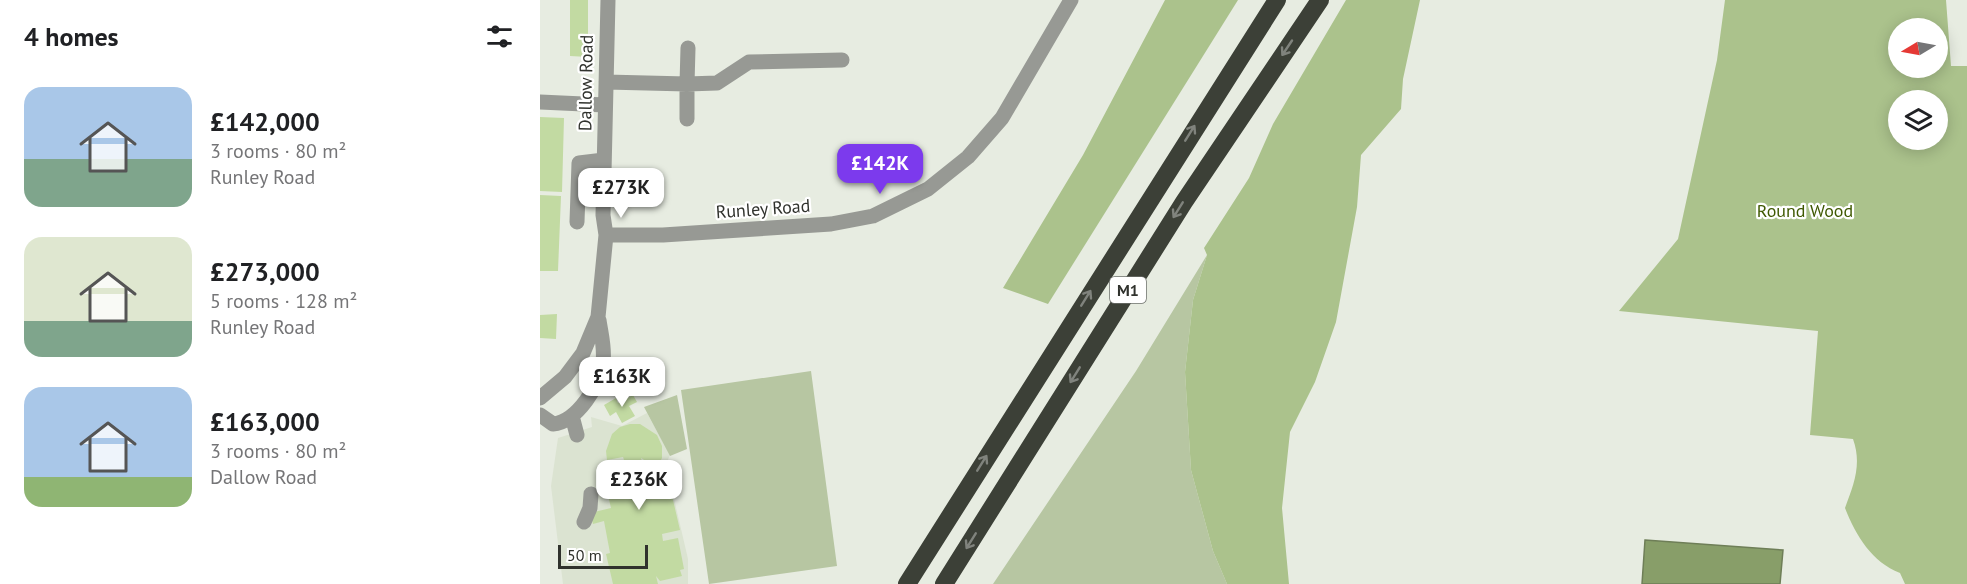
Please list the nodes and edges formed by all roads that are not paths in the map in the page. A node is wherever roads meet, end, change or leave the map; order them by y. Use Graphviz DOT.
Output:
graph roads {
  1 [pos="608,0"];
  2 [pos="1071,0"];
  3 [pos="1277,0"];
  4 [pos="1320,0"];
  5 [pos="688,48"];
  6 [pos="842,60"];
  7 [pos="606,82"];
  8 [pos="687,84"];
  9 [pos="540,102"];
  10 [pos="605,105"];
  11 [pos="687,119"];
  12 [pos="604,160"];
  13 [pos="578,188"];
  14 [pos="604,189"];
  15 [pos="577,222"];
  16 [pos="606,234"];
  17 [pos="598,317"];
  18 [pos="582,353"];
  19 [pos="602,368"];
  20 [pos="639,370"];
  21 [pos="540,398"];
  22 [pos="540,414"];
  23 [pos="573,416"];
  24 [pos="577,435"];
  25 [pos="591,494"];
  26 [pos="584,522"];
  27 [pos="907,584"];
  28 [pos="944,584"];
  1 -- 7 [label="street, Dallow Road"];
  2 -- 16 [label="street, Runley Road"];
  27 -- 3 [label="highway, M1, one-way"];
  4 -- 28 [label="highway, M1, one-way"];
  5 -- 8 [label="street"];
  6 -- 8 [label="street"];
  7 -- 8 [label="street"];
  7 -- 10 [label="street, Dallow Road"];
  8 -- 11 [label="street"];
  9 -- 10 [label="street"];
  10 -- 12 [label="street, Dallow Road"];
  12 -- 13 [label="street"];
  12 -- 14 [label="street, Dallow Road"];
  13 -- 14 [label="street"];
  13 -- 15 [label="street"];
  14 -- 16 [label="street, Dallow Road"];
  16 -- 17 [label="street, Dallow Road"];
  17 -- 18 [label="street, Dallow Road"];
  17 -- 19 [label="street"];
  18 -- 19 [label="street"];
  18 -- 21 [label="street, Dallow Road"];
  19 -- 20 [label="street"];
  19 -- 23 [label="street"];
  22 -- 23 [label="street"];
  23 -- 24 [label="street"];
  25 -- 26 [label="street"];
}
